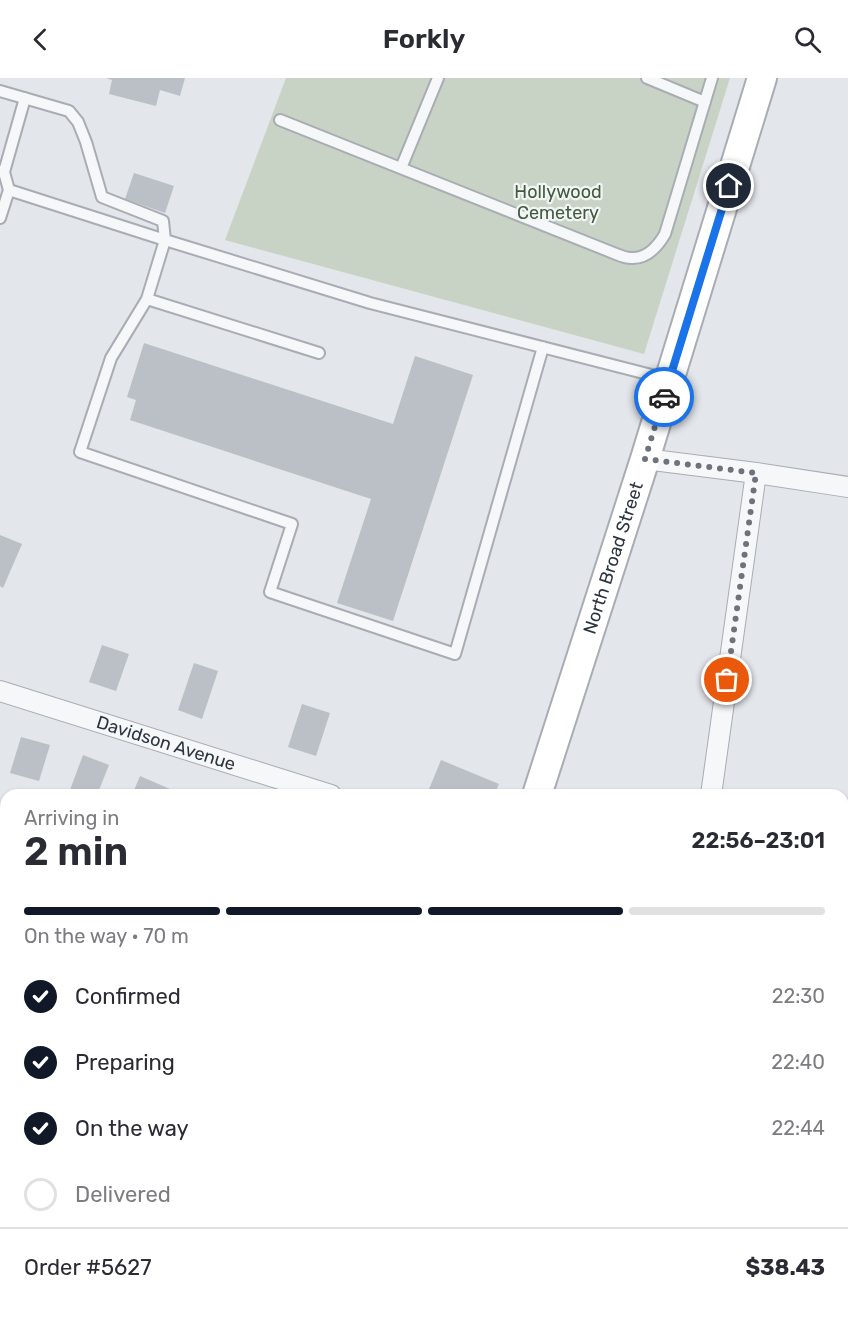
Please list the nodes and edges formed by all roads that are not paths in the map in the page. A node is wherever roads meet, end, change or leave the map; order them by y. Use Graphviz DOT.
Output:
graph roads {
  1 [pos="438,78"];
  2 [pos="647,78"];
  3 [pos="712,78"];
  4 [pos="762,78"];
  5 [pos="0,91"];
  6 [pos="26,98"];
  7 [pos="705,102"];
  8 [pos="280,120"];
  9 [pos="400,168"];
  10 [pos="2,171"];
  11 [pos="9,190"];
  12 [pos="0,218"];
  13 [pos="165,240"];
  14 [pos="147,299"];
  15 [pos="543,347"];
  16 [pos="319,353"];
  17 [pos="670,379"];
  18 [pos="645,459"];
  19 [pos="756,473"];
  20 [pos="848,487"];
  21 [pos="0,691"];
  22 [pos="312,789"];
  23 [pos="539,789"];
  24 [pos="712,789"];
  1 -- 9 [label="lane"];
  2 -- 7 [label="lane"];
  3 -- 7 [label="lane"];
  4 -- 17 [label="street, North Broad Street"];
  5 -- 6 [label="lane"];
  6 -- 10 [label="lane"];
  6 -- 13 [label="lane"];
  7 -- 9 [label="lane"];
  8 -- 9 [label="lane"];
  10 -- 11 [label="lane"];
  11 -- 12 [label="lane"];
  11 -- 13 [label="lane"];
  13 -- 14 [label="lane"];
  13 -- 15 [label="lane"];
  14 -- 15 [label="lane"];
  14 -- 16 [label="lane"];
  15 -- 17 [label="lane"];
  17 -- 18 [label="street, North Broad Street"];
  18 -- 19 [label="street"];
  18 -- 23 [label="street, North Broad Street"];
  19 -- 20 [label="street"];
  19 -- 24 [label="street"];
  21 -- 22 [label="street, Davidson Avenue"];
}
